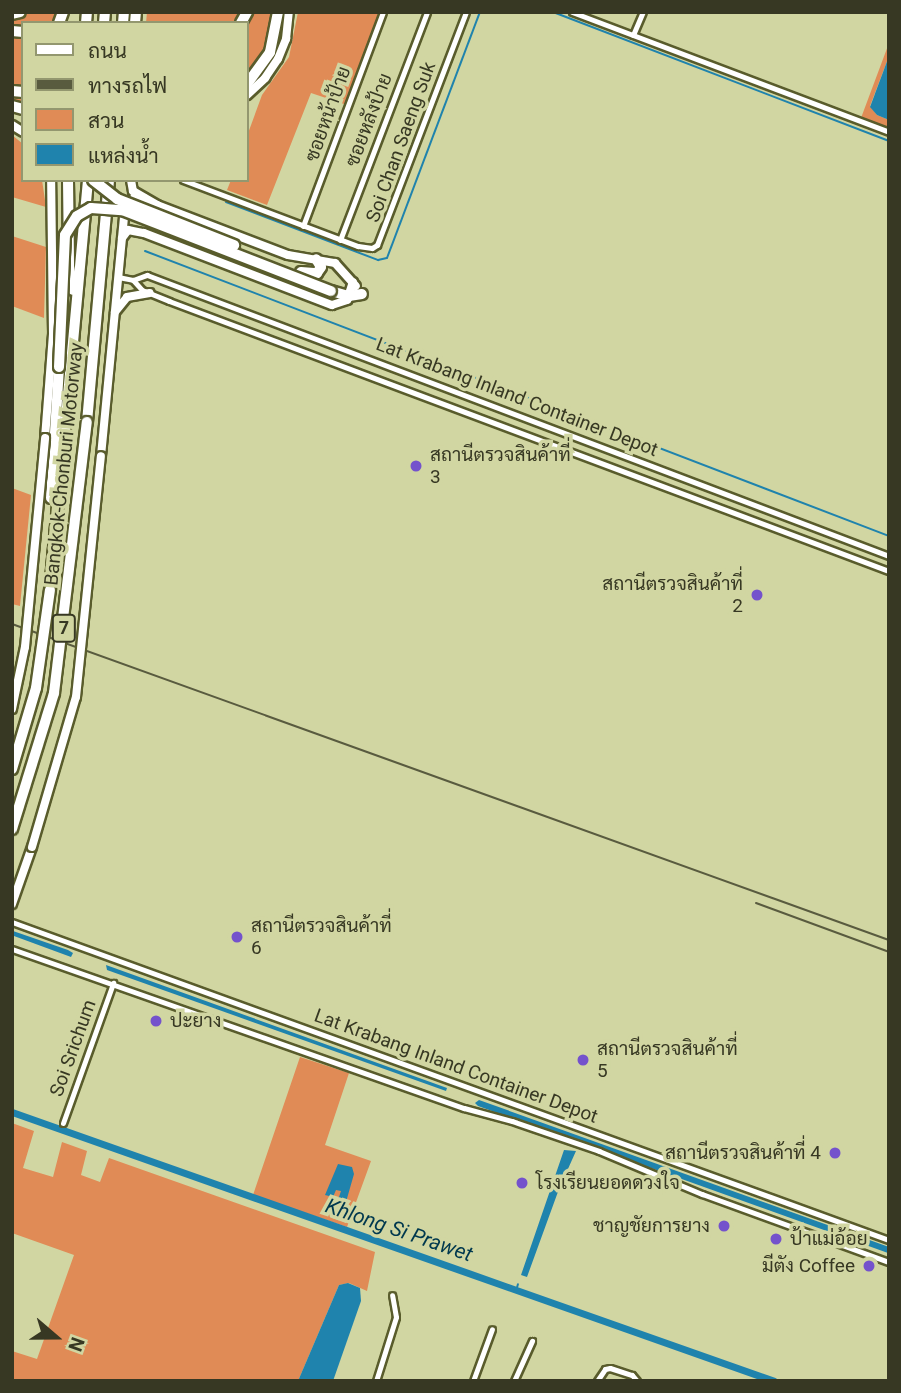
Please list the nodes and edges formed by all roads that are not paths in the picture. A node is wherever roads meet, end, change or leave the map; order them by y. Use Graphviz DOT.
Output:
graph roads {
  1 [pos="20,12"];
  2 [pos="278,12"];
  3 [pos="289,12"];
  4 [pos="383,12"];
  5 [pos="427,12"];
  6 [pos="572,12"];
  7 [pos="643,12"];
  8 [pos="464,13"];
  9 [pos="12,14"];
  10 [pos="633,35"];
  11 [pos="248,83"];
  12 [pos="248,94"];
  13 [pos="889,132"];
  14 [pos="51,182"];
  15 [pos="68,182"];
  16 [pos="90,182"];
  17 [pos="93,182"];
  18 [pos="109,182"];
  19 [pos="116,182"];
  20 [pos="131,182"];
  21 [pos="188,182"];
  22 [pos="144,198"];
  23 [pos="303,226"];
  24 [pos="340,240"];
  25 [pos="121,241"];
  26 [pos="316,260"];
  27 [pos="118,277"];
  28 [pos="133,280"];
  29 [pos="353,282"];
  30 [pos="150,293"];
  31 [pos="362,293"];
  32 [pos="349,296"];
  33 [pos="76,307"];
  34 [pos="113,315"];
  35 [pos="324,341"];
  36 [pos="318,357"];
  37 [pos="459,393"];
  38 [pos="454,408"];
  39 [pos="87,419"];
  40 [pos="53,546"];
  41 [pos="889,556"];
  42 [pos="889,571"];
  43 [pos="12,709"];
  44 [pos="12,769"];
  45 [pos="12,829"];
  46 [pos="12,904"];
  47 [pos="12,922"];
  48 [pos="12,949"];
  49 [pos="113,983"];
  50 [pos="62,1123"];
  51 [pos="889,1240"];
  52 [pos="889,1262"];
  53 [pos="392,1295"];
  54 [pos="492,1329"];
  55 [pos="532,1341"];
  56 [pos="376,1381"];
  57 [pos="473,1381"];
  58 [pos="514,1381"];
  59 [pos="597,1381"];
  60 [pos="637,1381"];
  1 -- 9 [label="highway"];
  2 -- 11 [label="highway"];
  3 -- 12 [label="main road"];
  4 -- 23 [label="street, ซอยหน้าป้าย"];
  5 -- 24 [label="street, ซอยหลังป้าย"];
  6 -- 10 [label="street"];
  7 -- 10 [label="street"];
  8 -- 24 [label="street, Soi Chan Saeng Suk"];
  10 -- 13 [label="street"];
  14 -- 43 [label="main road, bridge"];
  15 -- 33 [label="highway"];
  16 -- 33 [label="highway, Bangkok-Chonburi Motorway / 7"];
  17 -- 26 [label="highway, bridge"];
  18 -- 39 [label="highway, Bangkok-Chonburi Motorway / 7"];
  19 -- 39 [label="highway"];
  20 -- 22 [label="main road"];
  21 -- 23 [label="street, Soi Chan Saeng Suk"];
  22 -- 25 [label="main road"];
  22 -- 26 [label="main road"];
  23 -- 24 [label="street, Soi Chan Saeng Suk"];
  25 -- 27 [label="main road"];
  25 -- 32 [label="main road"];
  26 -- 29 [label="main road"];
  27 -- 28 [label="street, Lat Krabang Inland Container Depot"];
  27 -- 34 [label="main road"];
  28 -- 30 [label="street, Lat Krabang Inland Container Depot"];
  28 -- 35 [label="street, Lat Krabang Inland Container Depot"];
  29 -- 31 [label="main road"];
  29 -- 32 [label="main road"];
  30 -- 34 [label="main road"];
  30 -- 36 [label="street, Lat Krabang Inland Container Depot"];
  31 -- 32 [label="highway"];
  32 -- 40 [label="highway, bridge"];
  33 -- 40 [label="highway, Bangkok-Chonburi Motorway / 7"];
  34 -- 46 [label="main road, bridge"];
  35 -- 36 [label="street"];
  35 -- 37 [label="street, Lat Krabang Inland Container Depot"];
  36 -- 38 [label="street, Lat Krabang Inland Container Depot"];
  37 -- 38 [label="street"];
  37 -- 41 [label="street, Lat Krabang Inland Container Depot"];
  38 -- 42 [label="street, Lat Krabang Inland Container Depot"];
  39 -- 45 [label="highway, Bangkok-Chonburi Motorway / 7, bridge"];
  40 -- 44 [label="highway, Bangkok-Chonburi Motorway / 7, bridge"];
  47 -- 51 [label="street, Lat Krabang Inland Container Depot"];
  48 -- 49 [label="street, Lat Krabang Inland Container Depot"];
  49 -- 50 [label="street, Soi Srichum"];
  49 -- 52 [label="street, Lat Krabang Inland Container Depot"];
  53 -- 56 [label="street"];
  54 -- 57 [label="street"];
  55 -- 58 [label="street"];
  59 -- 60 [label="street"];
}
